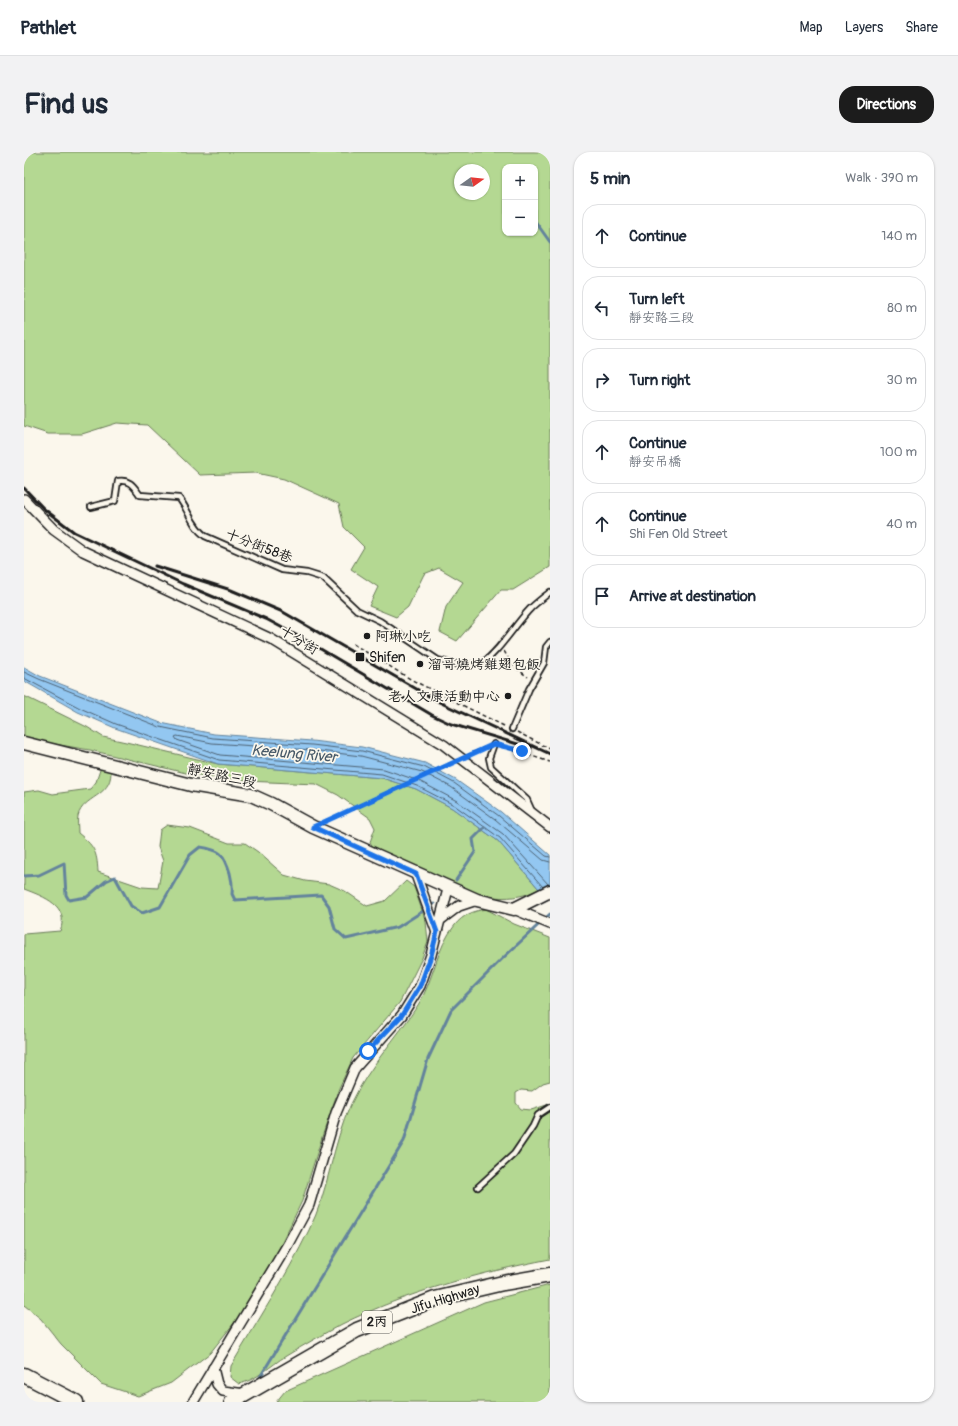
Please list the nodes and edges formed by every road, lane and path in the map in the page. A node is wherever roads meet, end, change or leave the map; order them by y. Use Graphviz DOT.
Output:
graph roads {
  1 [pos="24,499"];
  2 [pos="91,507"];
  3 [pos="550,592"];
  4 [pos="550,642"];
  5 [pos="503,643"];
  6 [pos="353,644"];
  7 [pos="534,681"];
  8 [pos="512,730"];
  9 [pos="24,744"];
  10 [pos="494,744"];
  11 [pos="550,749"];
  12 [pos="550,762"];
  13 [pos="533,814"];
  14 [pos="313,827"];
  15 [pos="550,827"];
  16 [pos="416,874"];
  17 [pos="448,889"];
  18 [pos="550,891"];
  19 [pos="477,900"];
  20 [pos="514,909"];
  21 [pos="439,921"];
  22 [pos="550,924"];
  23 [pos="437,932"];
  24 [pos="550,1107"];
  25 [pos="478,1188"];
  26 [pos="550,1275"];
  27 [pos="213,1368"];
  28 [pos="24,1375"];
  29 [pos="246,1394"];
  30 [pos="76,1402"];
  31 [pos="193,1402"];
  32 [pos="232,1402"];
  1 -- 13 [label="street, 十分街"];
  2 -- 5 [label="lane, 十分街58巷"];
  3 -- 5 [label="lane, 十分街58巷"];
  4 -- 7 [label="lane"];
  5 -- 7 [label="path"];
  6 -- 8 [label="path"];
  7 -- 8 [label="lane"];
  8 -- 11 [label="path"];
  9 -- 14 [label="main road, 靜安路三段"];
  10 -- 12 [label="path"];
  10 -- 13 [label="lane"];
  10 -- 14 [label="path, bridge"];
  13 -- 15 [label="street, 十分街"];
  14 -- 16 [label="main road, 靜安路三段"];
  16 -- 17 [label="main road, 靜安路三段"];
  16 -- 23 [label="street"];
  17 -- 19 [label="main road, 靜安路三段"];
  17 -- 21 [label="street"];
  18 -- 20 [label="main road"];
  19 -- 20 [label="main road, 靜安路三段"];
  19 -- 21 [label="street"];
  20 -- 22 [label="street"];
  21 -- 23 [label="street"];
  23 -- 27 [label="street"];
  24 -- 25 [label="lane"];
  26 -- 29 [label="main road, Jifu Highway / 2丙"];
  27 -- 29 [label="street"];
  27 -- 31 [label="street"];
  28 -- 30 [label="main road"];
  29 -- 32 [label="main road, 2丙"];
}
